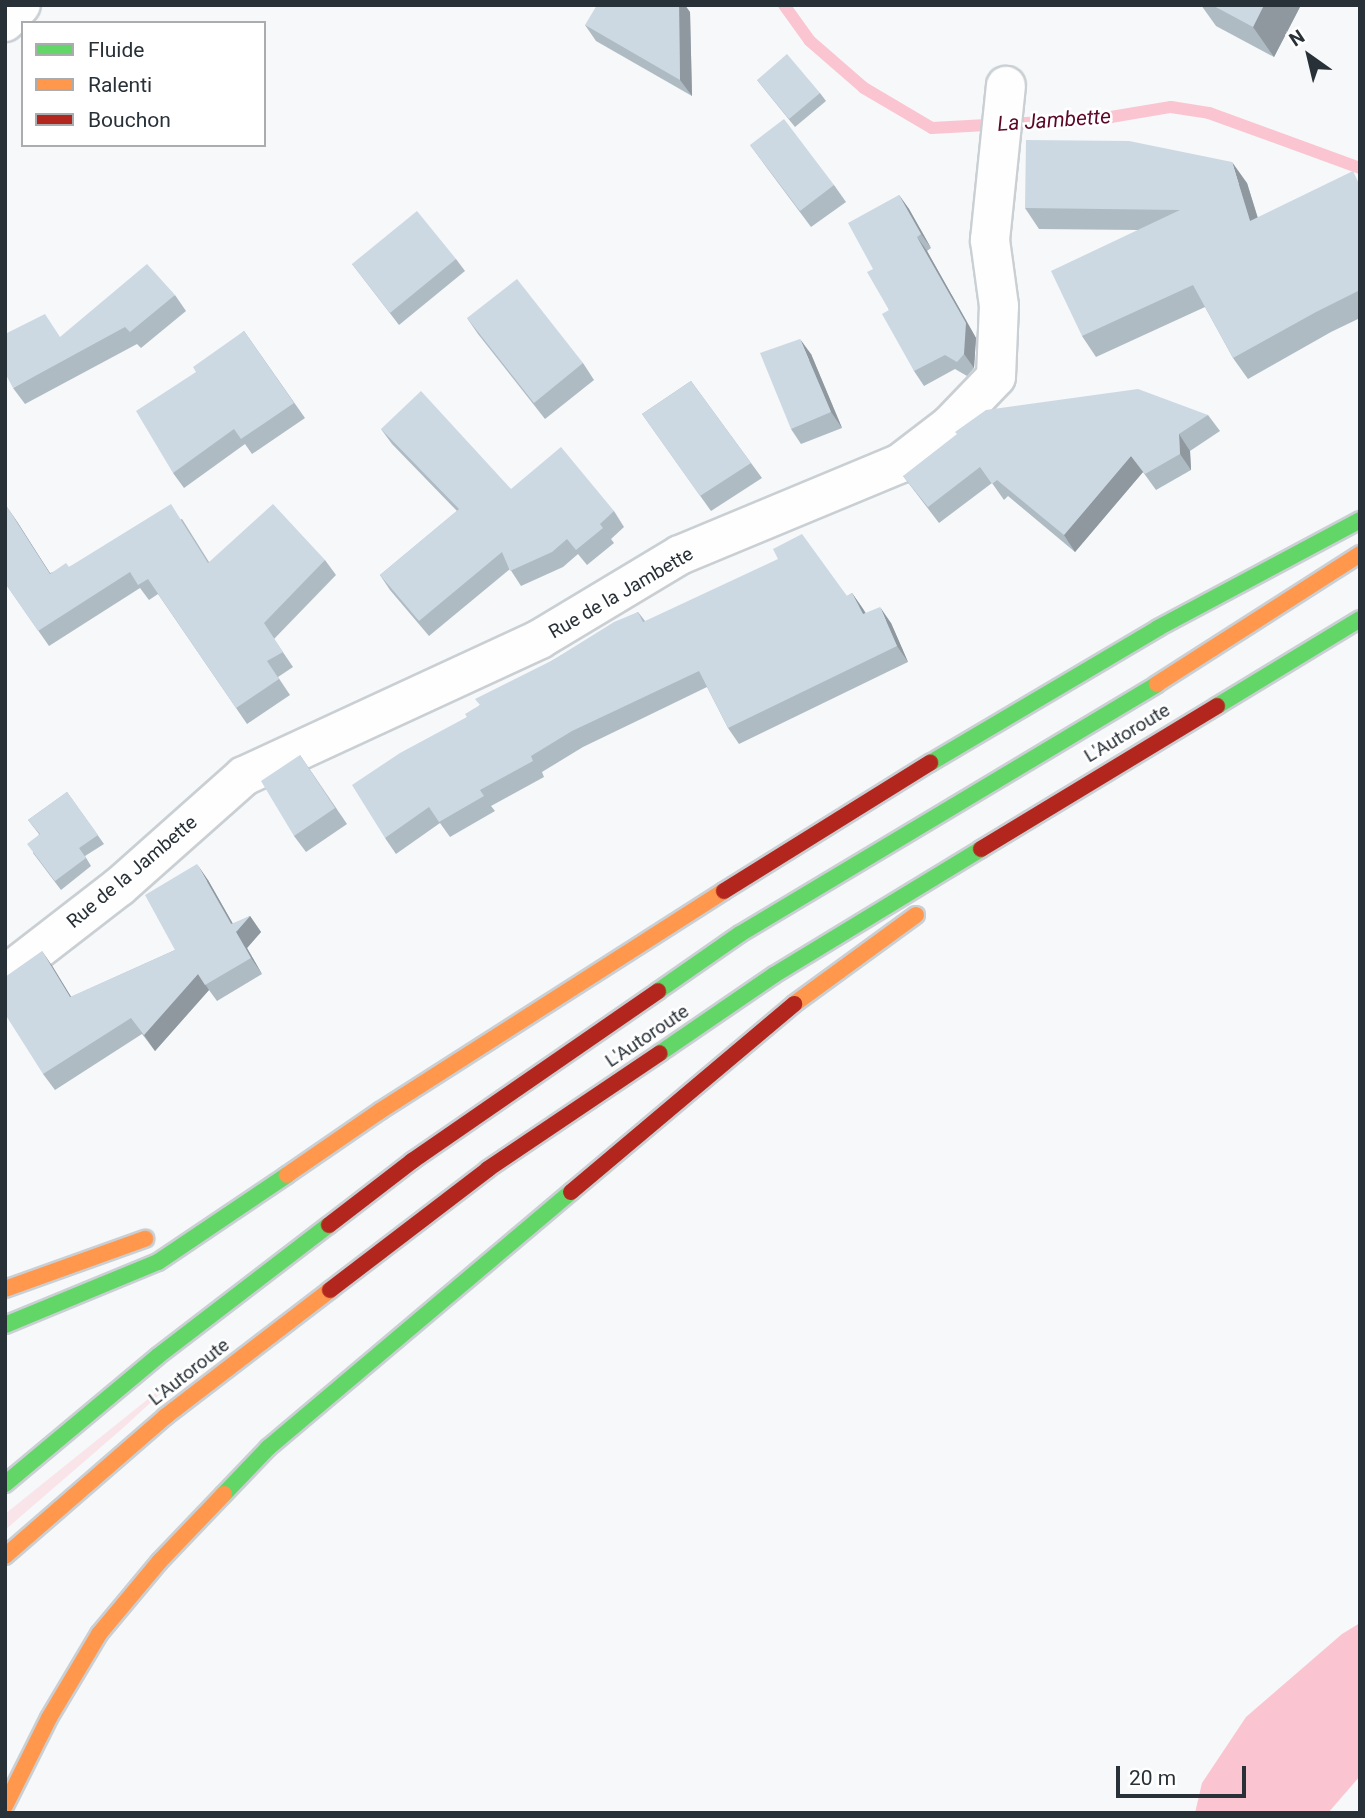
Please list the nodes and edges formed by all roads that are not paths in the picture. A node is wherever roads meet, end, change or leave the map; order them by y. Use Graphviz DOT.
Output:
graph roads {
  1 [pos="21,5"];
  2 [pos="5,22"];
  3 [pos="1006,86"];
  4 [pos="1360,520"];
  5 [pos="1360,554"];
  6 [pos="1360,619"];
  7 [pos="1149,744"];
  8 [pos="970,875"];
  9 [pos="925,908"];
  10 [pos="5,975"];
  11 [pos="380,1111"];
  12 [pos="234,1191"];
  13 [pos="161,1231"];
  14 [pos="5,1289"];
  15 [pos="5,1325"];
  16 [pos="5,1484"];
  17 [pos="5,1556"];
  18 [pos="5,1806"];
  1 -- 2 [label="street"];
  3 -- 10 [label="street, Rue de la Jambette"];
  4 -- 11 [label="highway"];
  5 -- 16 [label="highway, L'Autoroute"];
  6 -- 7 [label="highway, L'Autoroute"];
  7 -- 8 [label="highway"];
  7 -- 17 [label="highway, L'Autoroute"];
  9 -- 18 [label="highway"];
  11 -- 12 [label="highway"];
  11 -- 15 [label="highway"];
  13 -- 14 [label="highway"];
}
